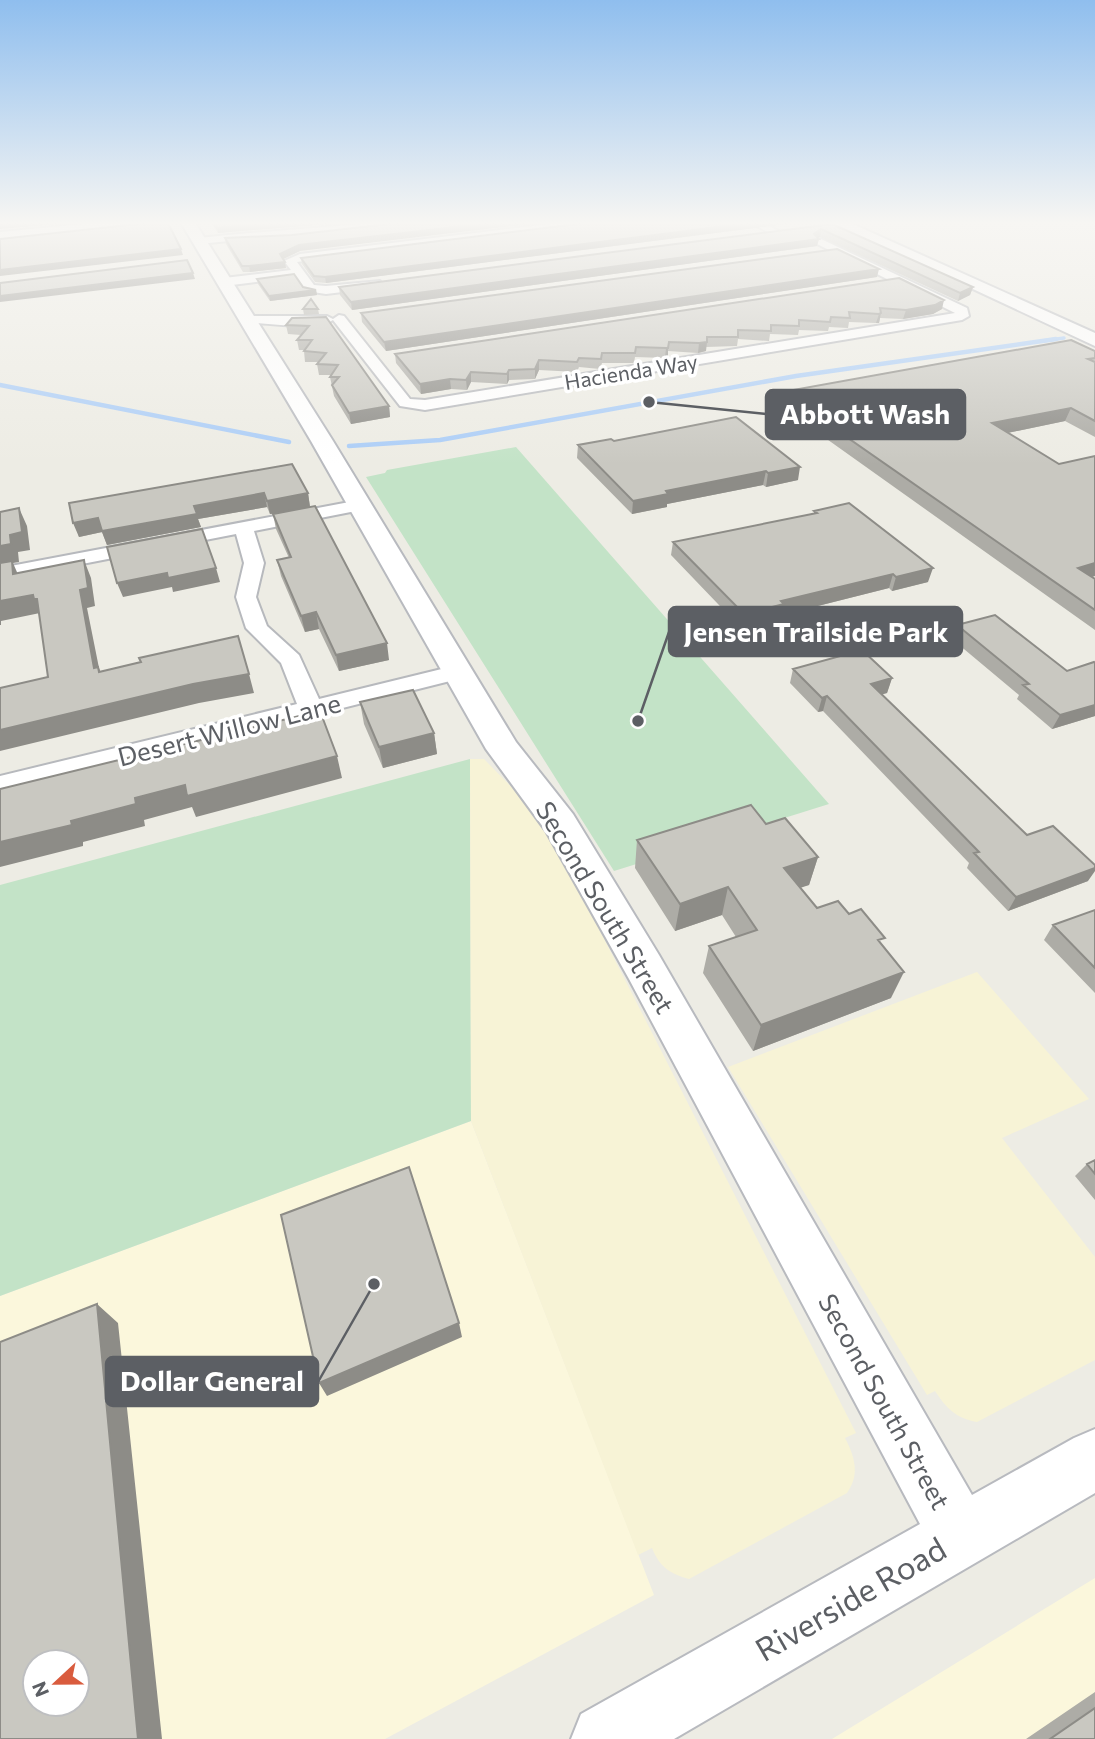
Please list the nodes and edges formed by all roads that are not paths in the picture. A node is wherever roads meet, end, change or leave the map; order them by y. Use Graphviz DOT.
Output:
graph roads {
  1 [pos="237,302"];
  2 [pos="944,302"];
  3 [pos="1014,302"];
  4 [pos="247,319"];
  5 [pos="1095,340"];
  6 [pos="360,505"];
  7 [pos="243,527"];
  8 [pos="0,574"];
  9 [pos="458,672"];
  10 [pos="311,709"];
  11 [pos="0,785"];
  12 [pos="1095,1459"];
  13 [pos="960,1535"];
  14 [pos="606,1739"];
  1 -- 4 [label="street, Second South Street"];
  2 -- 4 [label="street, Hacienda Way"];
  3 -- 5 [label="street"];
  4 -- 6 [label="street, Second South Street"];
  6 -- 7 [label="street"];
  6 -- 9 [label="street, Second South Street"];
  7 -- 8 [label="street"];
  7 -- 10 [label="street"];
  9 -- 10 [label="street, Desert Willow Lane"];
  9 -- 13 [label="street, Second South Street"];
  10 -- 11 [label="street, Desert Willow Lane"];
  12 -- 13 [label="street, Riverside Road"];
  13 -- 14 [label="street, Riverside Road"];
}
